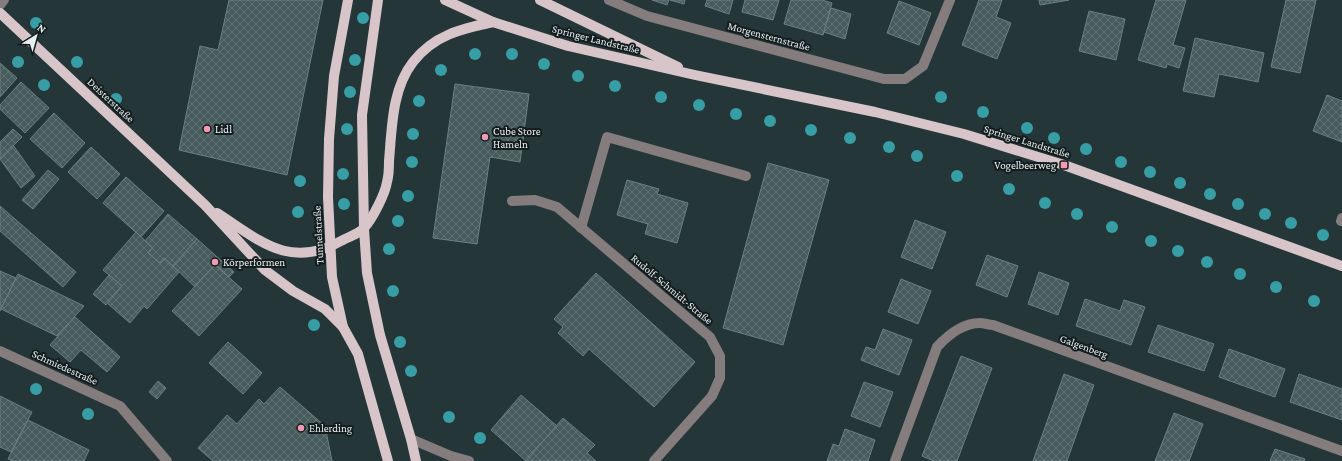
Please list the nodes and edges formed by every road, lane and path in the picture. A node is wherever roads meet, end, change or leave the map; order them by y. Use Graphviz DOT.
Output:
graph roads {
  1 [pos="4,0"];
  2 [pos="348,0"];
  3 [pos="378,0"];
  4 [pos="445,0"];
  5 [pos="540,0"];
  6 [pos="609,0"];
  7 [pos="950,0"];
  8 [pos="0,5"];
  9 [pos="0,13"];
  10 [pos="492,22"];
  11 [pos="695,74"];
  12 [pos="746,176"];
  13 [pos="512,201"];
  14 [pos="205,205"];
  15 [pos="581,228"];
  16 [pos="364,229"];
  17 [pos="330,247"];
  18 [pos="1342,266"];
  19 [pos="343,328"];
  20 [pos="0,351"];
  21 [pos="411,439"];
  22 [pos="1342,452"];
  23 [pos="167,461"];
  24 [pos="388,461"];
  25 [pos="416,461"];
  26 [pos="469,461"];
  27 [pos="654,461"];
  28 [pos="895,461"];
  1 -- 8 [label="street"];
  2 -- 17 [label="main road, Tunnelstraße"];
  3 -- 16 [label="main road"];
  4 -- 10 [label="main road, Springer Landstraße"];
  5 -- 11 [label="main road, Springer Landstraße"];
  6 -- 7 [label="street, Morgensternstraße"];
  9 -- 14 [label="main road, Deisterstraße"];
  10 -- 11 [label="main road, Springer Landstraße"];
  10 -- 16 [label="main road"];
  11 -- 18 [label="main road, Springer Landstraße"];
  12 -- 15 [label="street"];
  13 -- 15 [label="street, Rudolf-Schmidt-Straße"];
  14 -- 17 [label="main road, Deisterstraße"];
  14 -- 19 [label="main road, Deisterstraße"];
  15 -- 27 [label="street, Rudolf-Schmidt-Straße"];
  16 -- 17 [label="main road, Deisterstraße"];
  16 -- 21 [label="main road"];
  17 -- 19 [label="main road, Tunnelstraße"];
  19 -- 24 [label="main road, Tunnelstraße"];
  20 -- 23 [label="street, Schmiedestraße"];
  21 -- 25 [label="main road"];
  21 -- 26 [label="street"];
  22 -- 28 [label="street, Galgenberg"];
}
